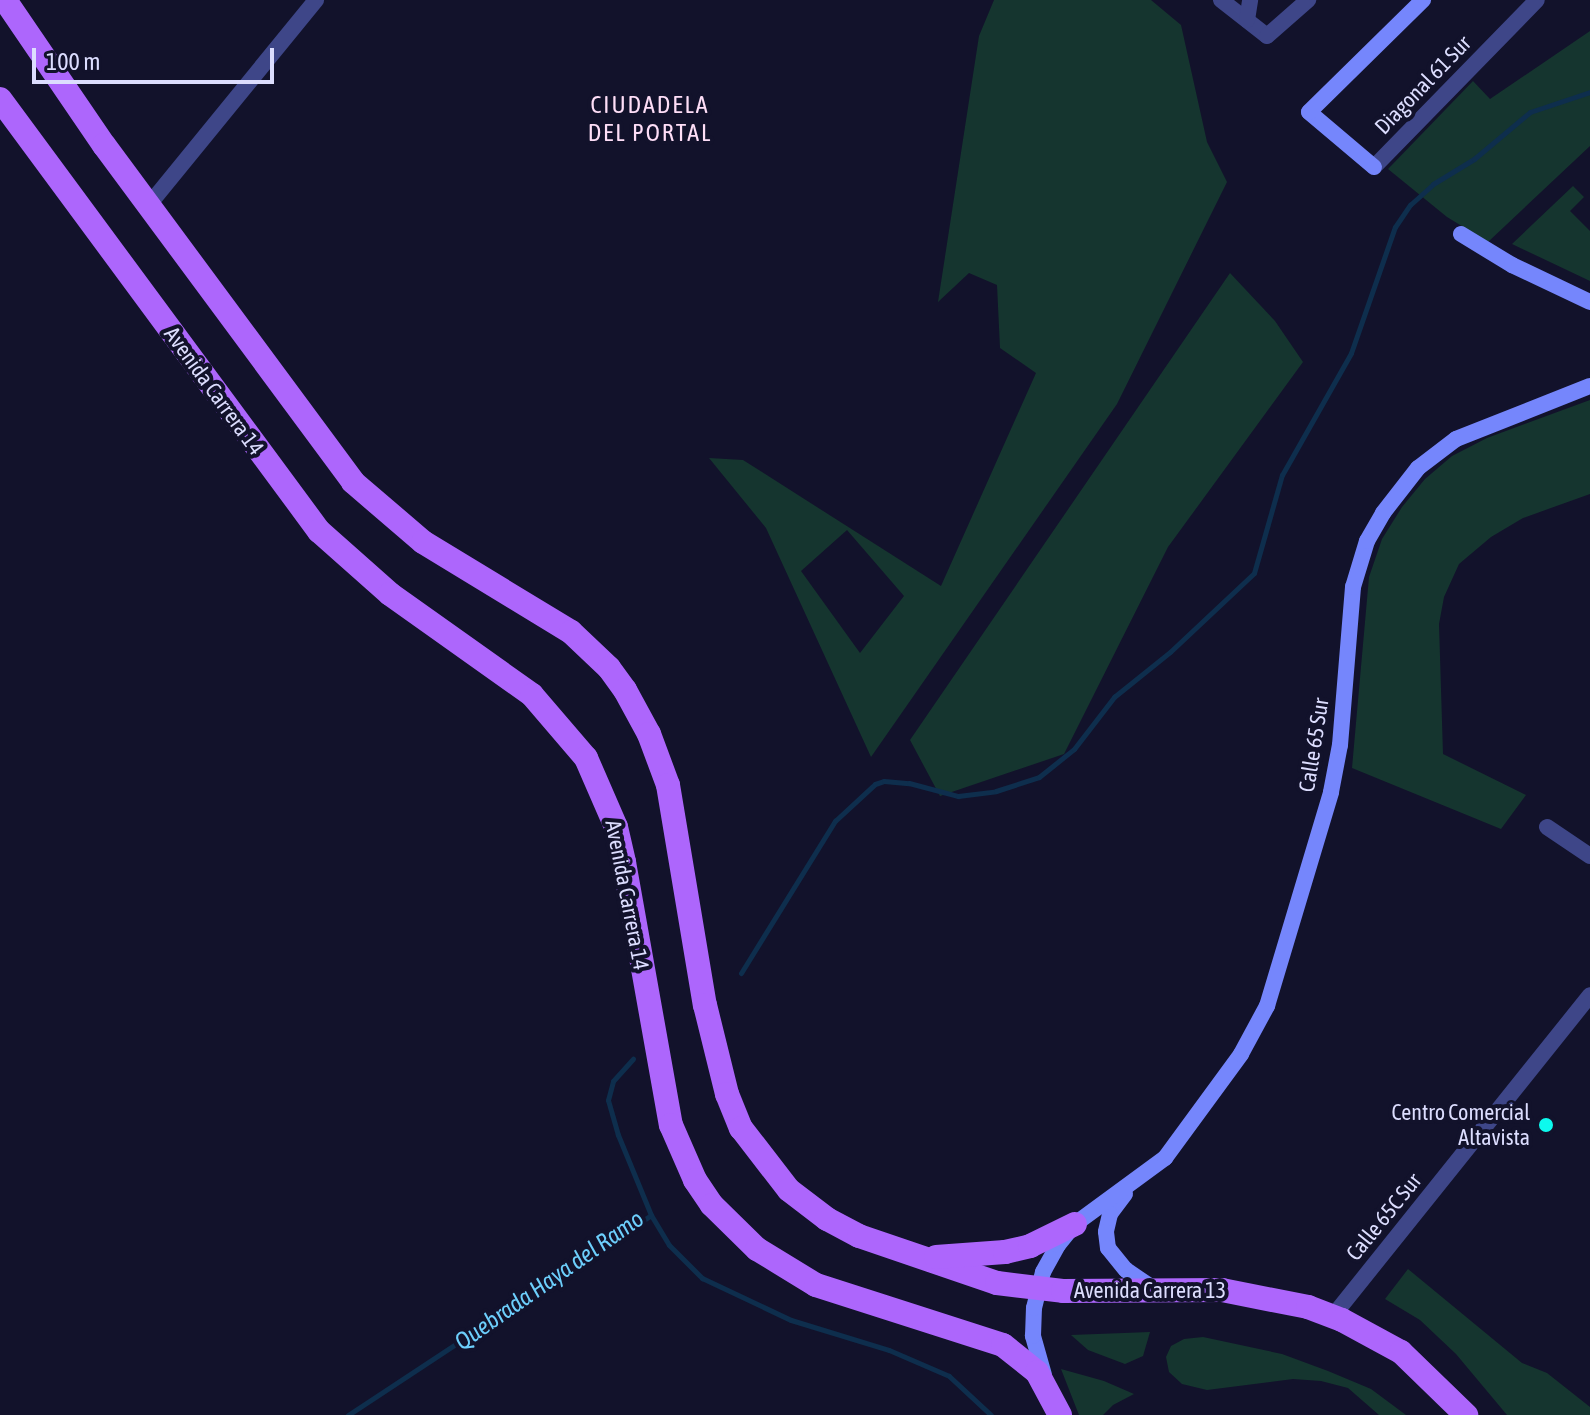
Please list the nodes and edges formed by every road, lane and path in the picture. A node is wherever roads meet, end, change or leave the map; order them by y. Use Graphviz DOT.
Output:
graph roads {
  1 [pos="5,0"];
  2 [pos="316,0"];
  3 [pos="1221,0"];
  4 [pos="1250,0"];
  5 [pos="1308,0"];
  6 [pos="1423,0"];
  7 [pos="1537,0"];
  8 [pos="1247,20"];
  9 [pos="0,99"];
  10 [pos="148,206"];
  11 [pos="1461,234"];
  12 [pos="1590,302"];
  13 [pos="1590,386"];
  14 [pos="1547,827"];
  15 [pos="1590,856"];
  16 [pos="1590,995"];
  17 [pos="1134,1184"];
  18 [pos="1075,1224"];
  19 [pos="913,1257"];
  20 [pos="1037,1289"];
  21 [pos="1156,1290"];
  22 [pos="1333,1316"];
  23 [pos="1055,1404"];
  24 [pos="1466,1415"];
  1 -- 10 [label="main road"];
  2 -- 10 [label="street"];
  3 -- 8 [label="street"];
  4 -- 8 [label="street"];
  5 -- 8 [label="street"];
  6 -- 7 [label="street, Diagonal 61 Sur"];
  9 -- 23 [label="main road, Avenida Carrera 14"];
  10 -- 19 [label="main road"];
  11 -- 12 [label="street"];
  13 -- 17 [label="street, Calle 65 Sur"];
  14 -- 15 [label="street"];
  16 -- 22 [label="street, Calle 65C Sur"];
  17 -- 18 [label="street, Calle 65 Sur"];
  17 -- 21 [label="street, Calle 65 Sur"];
  18 -- 19 [label="main road"];
  18 -- 20 [label="street, Calle 65 Sur"];
  19 -- 20 [label="main road"];
  20 -- 21 [label="main road, Avenida Carrera 13"];
  20 -- 23 [label="street, Calle 65 Sur"];
  21 -- 22 [label="main road, Avenida Carrera 13"];
  22 -- 24 [label="main road, Avenida Carrera 13"];
}
